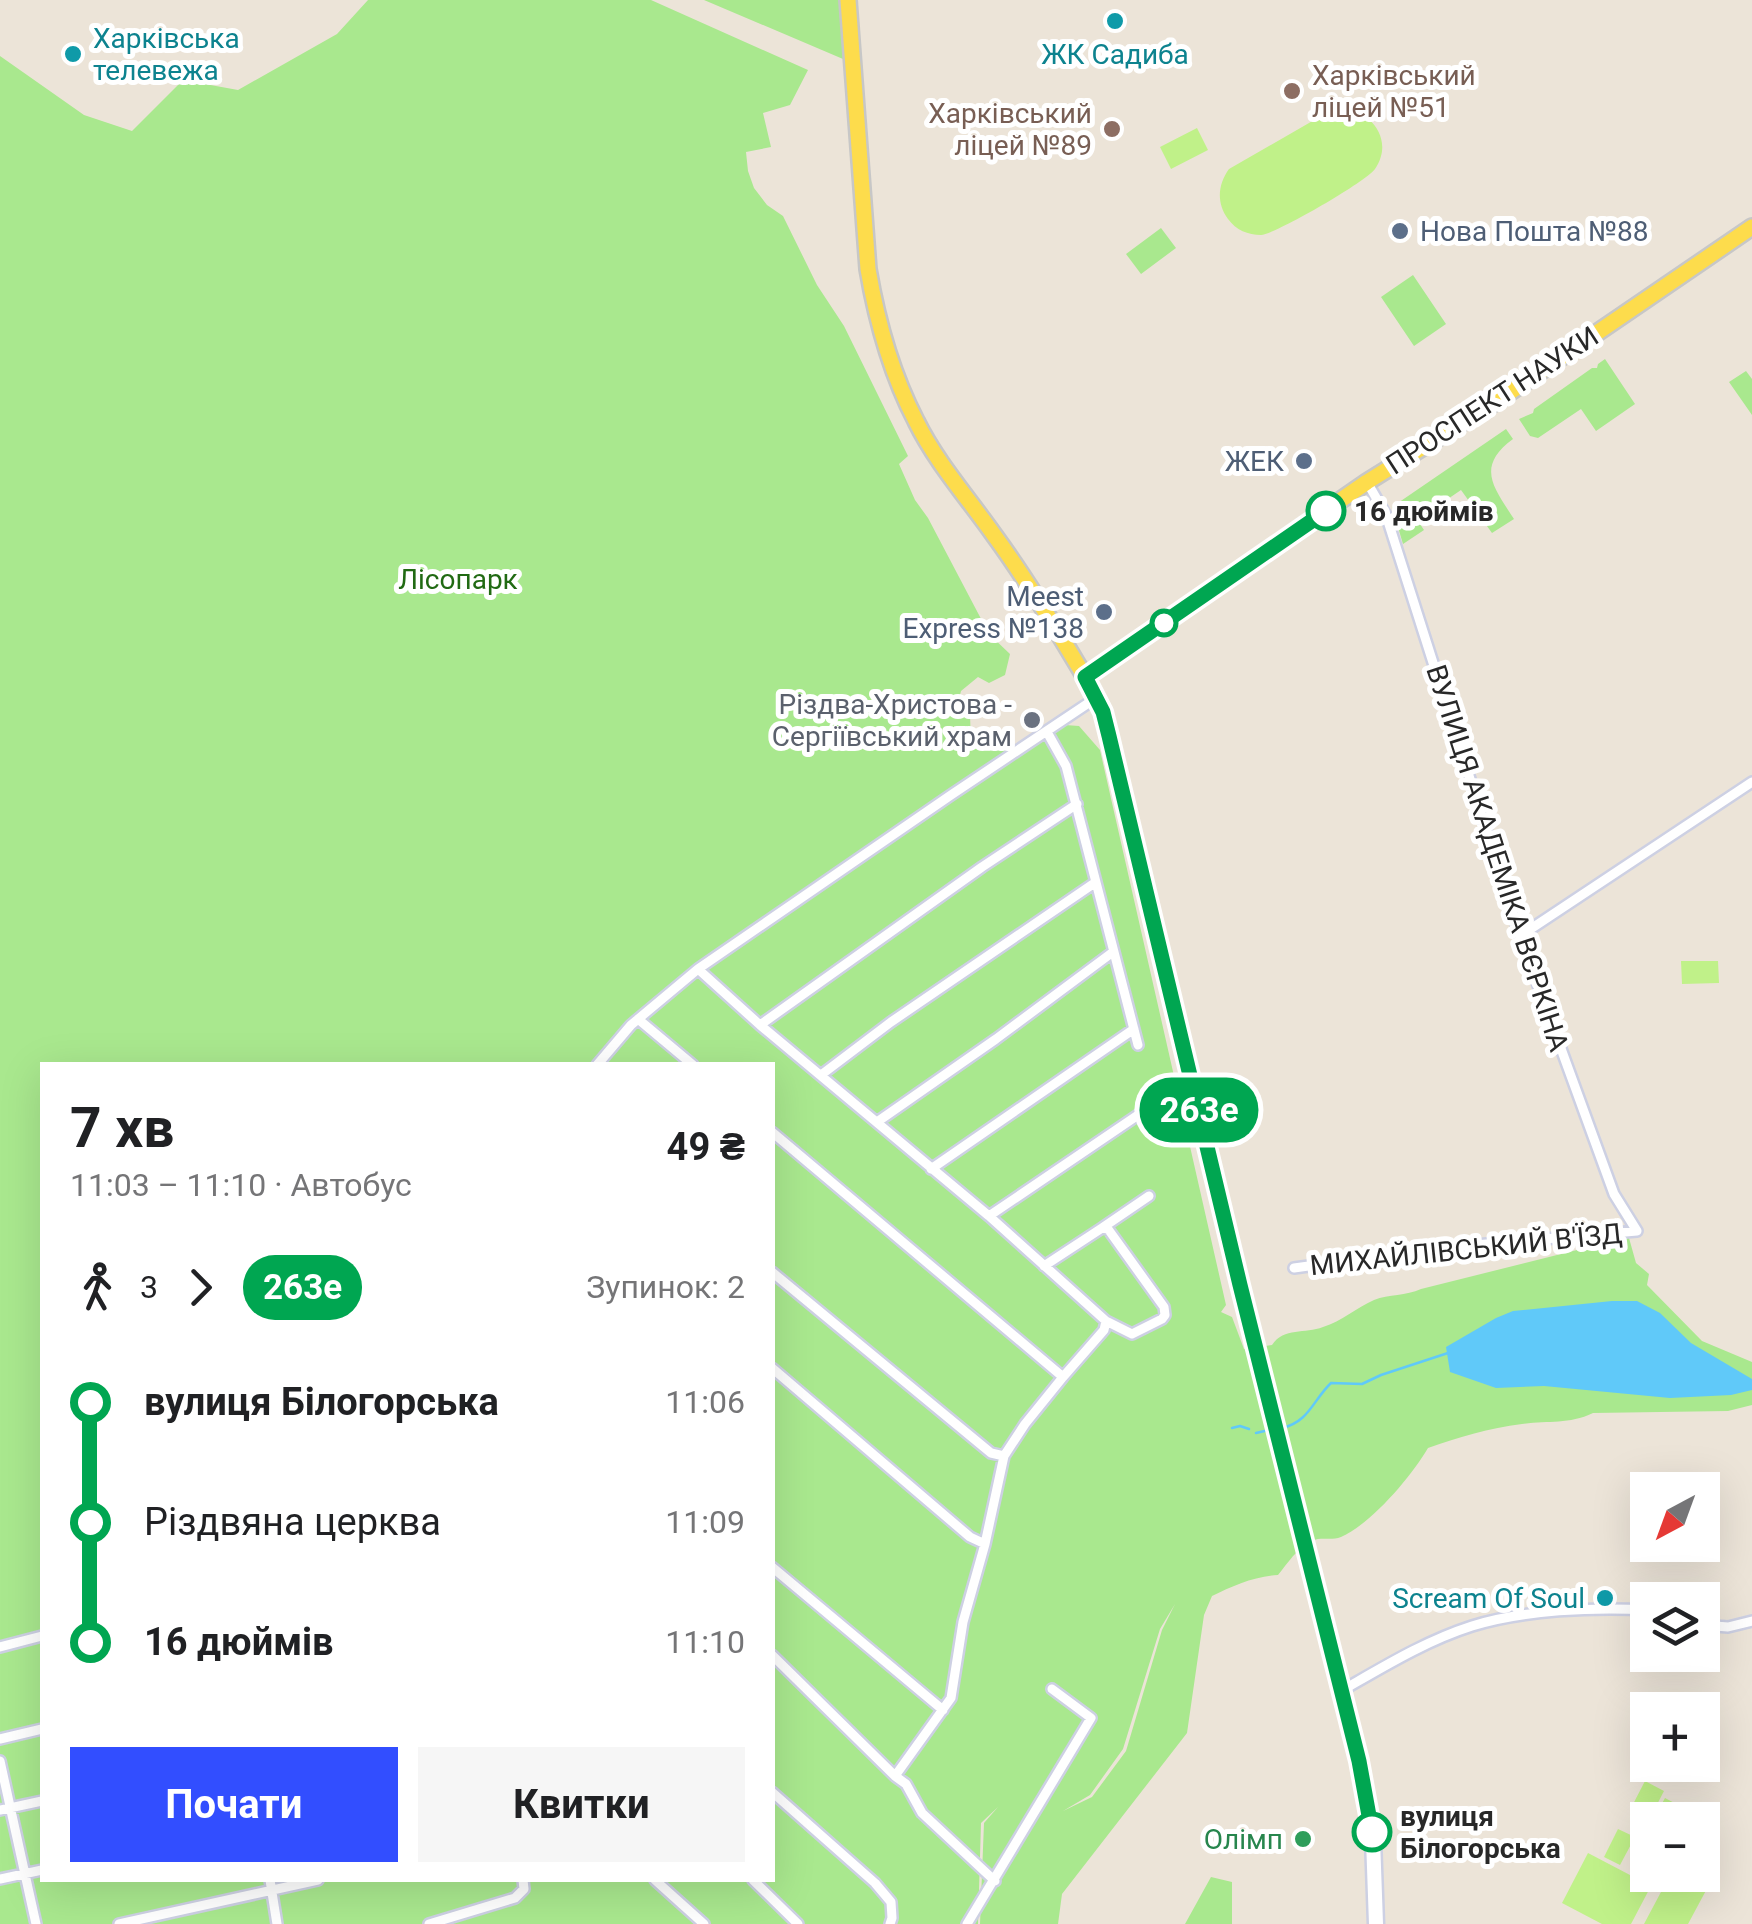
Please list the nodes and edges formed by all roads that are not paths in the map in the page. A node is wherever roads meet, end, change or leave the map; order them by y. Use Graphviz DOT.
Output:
graph roads {
  1 [pos="848,0"];
  2 [pos="1752,227"];
  3 [pos="1367,482"];
  4 [pos="1085,677"];
  5 [pos="1096,698"];
  6 [pos="1047,732"];
  7 [pos="1752,782"];
  8 [pos="1077,804"];
  9 [pos="1096,882"];
  10 [pos="1520,936"];
  11 [pos="1113,952"];
  12 [pos="698,969"];
  13 [pos="638,1019"];
  14 [pos="760,1025"];
  15 [pos="1134,1028"];
  16 [pos="1138,1045"];
  17 [pos="601,1062"];
  18 [pos="689,1062"];
  19 [pos="820,1075"];
  20 [pos="1168,1105"];
  21 [pos="877,1122"];
  22 [pos="775,1135"];
  23 [pos="932,1168"];
  24 [pos="1149,1196"];
  25 [pos="989,1216"];
  26 [pos="1102,1228"];
  27 [pos="1637,1231"];
  28 [pos="1044,1266"];
  29 [pos="1294,1268"];
  30 [pos="775,1274"];
  31 [pos="1106,1321"];
  32 [pos="775,1371"];
  33 [pos="1063,1377"];
  34 [pos="1004,1456"];
  35 [pos="985,1544"];
  36 [pos="775,1570"];
  37 [pos="1630,1611"];
  38 [pos="1752,1621"];
  39 [pos="1720,1626"];
  40 [pos="40,1637"];
  41 [pos="0,1647"];
  42 [pos="775,1657"];
  43 [pos="1052,1690"];
  44 [pos="1341,1691"];
  45 [pos="943,1710"];
  46 [pos="40,1729"];
  47 [pos="0,1739"];
  48 [pos="0,1762"];
  49 [pos="896,1776"];
  50 [pos="775,1795"];
  51 [pos="40,1801"];
  52 [pos="6,1809"];
  53 [pos="40,1870"];
  54 [pos="25,1874"];
  55 [pos="0,1880"];
  56 [pos="995,1881"];
  57 [pos="523,1882"];
  58 [pos="657,1882"];
  59 [pos="755,1882"];
  60 [pos="271,1884"];
  61 [pos="36,1924"];
  62 [pos="120,1924"];
  63 [pos="277,1924"];
  64 [pos="428,1924"];
  65 [pos="704,1924"];
  66 [pos="798,1924"];
  67 [pos="890,1924"];
  68 [pos="967,1924"];
  69 [pos="1376,1924"];
  1 -- 4 [label="main road"];
  2 -- 3 [label="main road, ПРОСПЕКТ НАУКИ"];
  3 -- 4 [label="main road, ПРОСПЕКТ НАУКИ"];
  3 -- 10 [label="street, ВУЛИЦЯ АКАДЕМІКА ВЄРКІНА"];
  4 -- 5 [label="main road"];
  5 -- 6 [label="street"];
  5 -- 44 [label="main road"];
  6 -- 8 [label="street"];
  6 -- 12 [label="street"];
  7 -- 10 [label="street"];
  8 -- 9 [label="street"];
  8 -- 14 [label="street"];
  9 -- 11 [label="street"];
  9 -- 19 [label="street"];
  10 -- 27 [label="street, ВУЛИЦЯ АКАДЕМІКА ВЄРКІНА"];
  11 -- 15 [label="street"];
  11 -- 21 [label="street"];
  12 -- 13 [label="street"];
  12 -- 14 [label="street"];
  13 -- 17 [label="street"];
  13 -- 18 [label="street"];
  14 -- 19 [label="street"];
  15 -- 16 [label="street"];
  15 -- 23 [label="street"];
  19 -- 21 [label="street"];
  20 -- 25 [label="street"];
  21 -- 23 [label="street"];
  22 -- 33 [label="street"];
  23 -- 25 [label="street"];
  24 -- 26 [label="street"];
  25 -- 28 [label="street"];
  26 -- 28 [label="street"];
  26 -- 31 [label="street"];
  27 -- 29 [label="street, МИХАЙЛІВСЬКИЙ В'ЇЗД"];
  28 -- 31 [label="street"];
  30 -- 34 [label="street"];
  31 -- 33 [label="street"];
  32 -- 35 [label="street"];
  33 -- 34 [label="street"];
  34 -- 35 [label="street"];
  35 -- 45 [label="street"];
  36 -- 45 [label="street"];
  37 -- 44 [label="street"];
  38 -- 39 [label="street"];
  40 -- 41 [label="street"];
  42 -- 49 [label="street"];
  43 -- 56 [label="street"];
  44 -- 69 [label="main road"];
  45 -- 49 [label="street"];
  46 -- 47 [label="street"];
  48 -- 52 [label="street"];
  49 -- 56 [label="street"];
  50 -- 67 [label="street"];
  51 -- 52 [label="street"];
  52 -- 54 [label="street"];
  53 -- 54 [label="street"];
  54 -- 55 [label="street"];
  54 -- 61 [label="street"];
  56 -- 68 [label="street"];
  57 -- 64 [label="street"];
  58 -- 65 [label="street"];
  59 -- 66 [label="street"];
  60 -- 62 [label="street"];
  60 -- 63 [label="street"];
}
